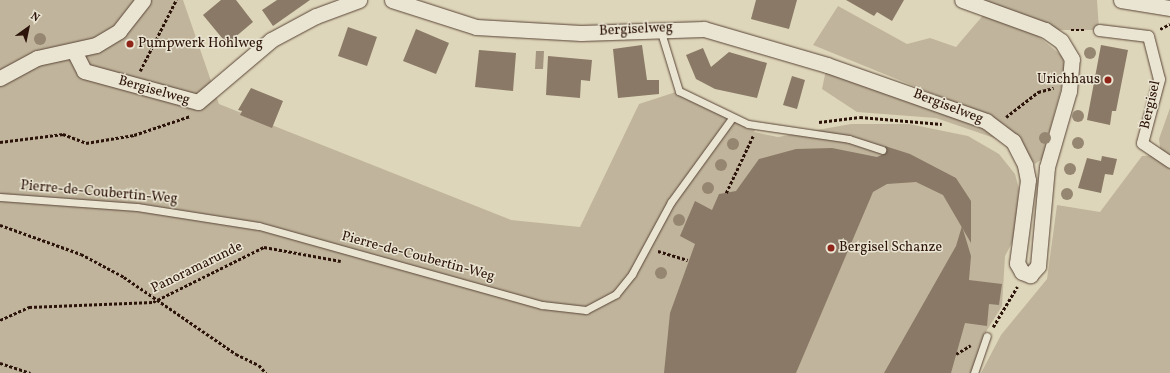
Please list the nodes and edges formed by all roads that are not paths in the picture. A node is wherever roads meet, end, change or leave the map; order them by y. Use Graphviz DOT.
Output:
graph roads {
  1 [pos="143,0"];
  2 [pos="359,0"];
  3 [pos="392,0"];
  4 [pos="962,0"];
  5 [pos="1121,0"];
  6 [pos="1170,8"];
  7 [pos="660,29"];
  8 [pos="1099,30"];
  9 [pos="74,51"];
  10 [pos="0,78"];
  11 [pos="732,118"];
  12 [pos="882,150"];
  13 [pos="1170,162"];
  14 [pos="0,197"];
  15 [pos="987,336"];
  16 [pos="974,373"];
  1 -- 9 [label="street"];
  2 -- 9 [label="street, Bergiselweg"];
  3 -- 7 [label="street, Bergiselweg"];
  4 -- 7 [label="street, Bergiselweg"];
  5 -- 6 [label="street"];
  7 -- 11 [label="lane"];
  8 -- 13 [label="street, Bergisel"];
  9 -- 10 [label="street"];
  11 -- 12 [label="lane"];
  11 -- 14 [label="lane, Pierre-de-Coubertin-Weg"];
  15 -- 16 [label="lane"];
}
